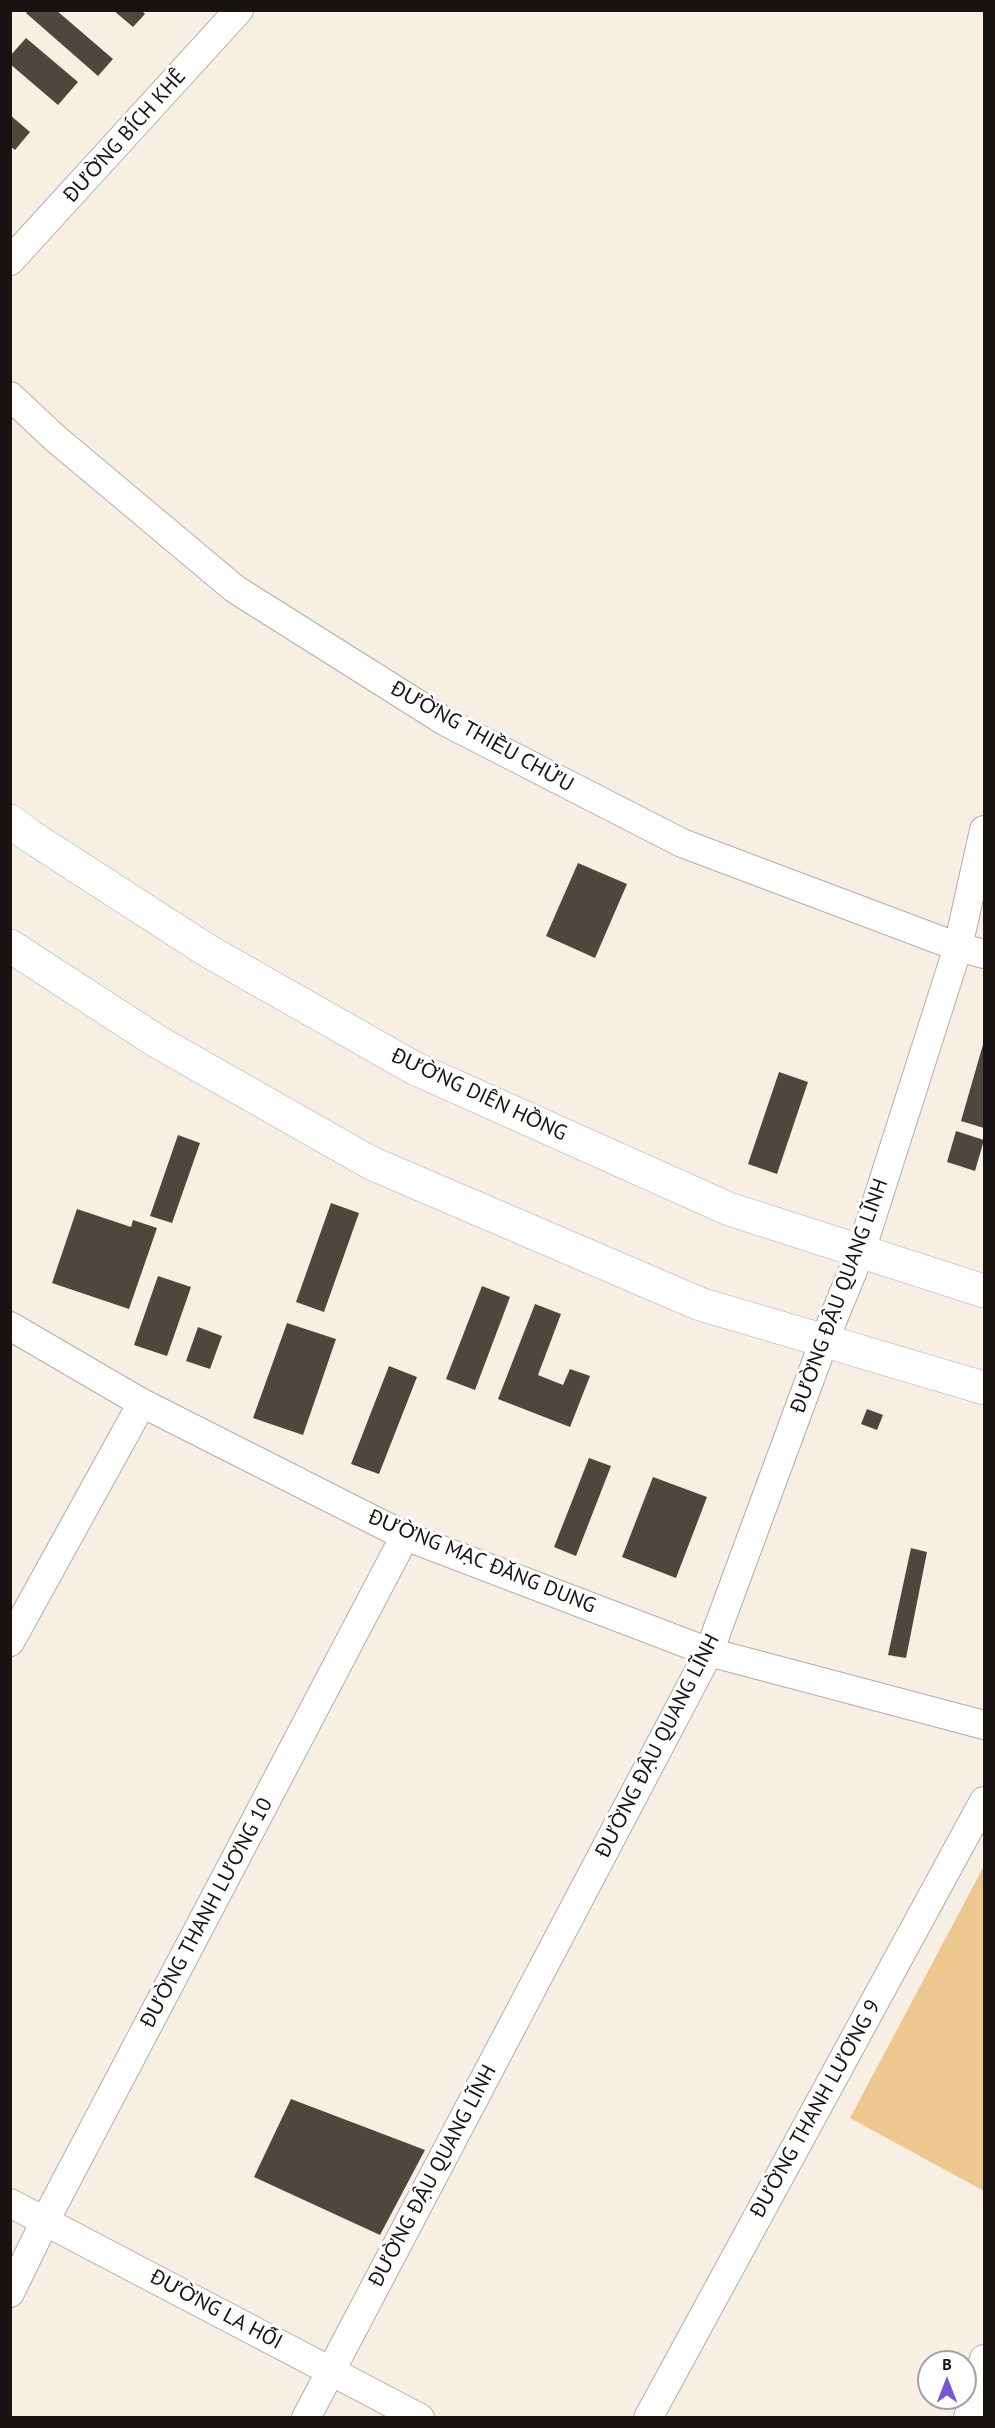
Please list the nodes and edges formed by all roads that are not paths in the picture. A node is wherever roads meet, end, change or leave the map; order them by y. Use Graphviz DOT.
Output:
graph roads {
  1 [pos="239,10"];
  2 [pos="10,261"];
  3 [pos="10,396"];
  4 [pos="10,821"];
  5 [pos="984,830"];
  6 [pos="10,946"];
  7 [pos="971,951"];
  8 [pos="861,1251"];
  9 [pos="984,1291"];
  10 [pos="10,1326"];
  11 [pos="824,1341"];
  12 [pos="984,1388"];
  13 [pos="142,1403"];
  14 [pos="405,1536"];
  15 [pos="10,1642"];
  16 [pos="709,1652"];
  17 [pos="984,1725"];
  18 [pos="984,1801"];
  19 [pos="10,2204"];
  20 [pos="45,2221"];
  21 [pos="10,2292"];
  22 [pos="984,2359"];
  23 [pos="330,2370"];
  24 [pos="306,2418"];
  25 [pos="420,2418"];
  26 [pos="648,2418"];
  27 [pos="968,2418"];
  1 -- 2 [label="street, ĐƯỜNG BÍCH KHÊ"];
  3 -- 7 [label="street, ĐƯỜNG THIỀU CHỬU"];
  4 -- 8 [label="street, ĐƯỜNG DIÊN HỒNG"];
  5 -- 7 [label="street, ĐƯỜNG ĐẬU QUANG LĨNH"];
  6 -- 11 [label="street"];
  7 -- 8 [label="street, ĐƯỜNG ĐẬU QUANG LĨNH"];
  8 -- 9 [label="street, ĐƯỜNG DIÊN HỒNG"];
  8 -- 11 [label="street, ĐƯỜNG ĐẬU QUANG LĨNH"];
  10 -- 13 [label="street, ĐƯỜNG MẠC ĐĂNG DUNG"];
  11 -- 12 [label="street"];
  11 -- 16 [label="street, ĐƯỜNG ĐẬU QUANG LĨNH"];
  13 -- 14 [label="street, ĐƯỜNG MẠC ĐĂNG DUNG"];
  13 -- 15 [label="street"];
  14 -- 16 [label="street, ĐƯỜNG MẠC ĐĂNG DUNG"];
  14 -- 20 [label="street, ĐƯỜNG THANH LƯƠNG 10"];
  16 -- 17 [label="street, ĐƯỜNG MẠC ĐĂNG DUNG"];
  16 -- 23 [label="street, ĐƯỜNG ĐẬU QUANG LĨNH"];
  18 -- 26 [label="street, ĐƯỜNG THANH LƯƠNG 9"];
  19 -- 20 [label="street, ĐƯỜNG LA HỐI"];
  20 -- 21 [label="street, ĐƯỜNG THANH LƯƠNG 10"];
  20 -- 23 [label="street, ĐƯỜNG LA HỐI"];
  22 -- 27 [label="street"];
  23 -- 24 [label="street, ĐƯỜNG ĐẬU QUANG LĨNH"];
  23 -- 25 [label="street, ĐƯỜNG LA HỐI"];
}
